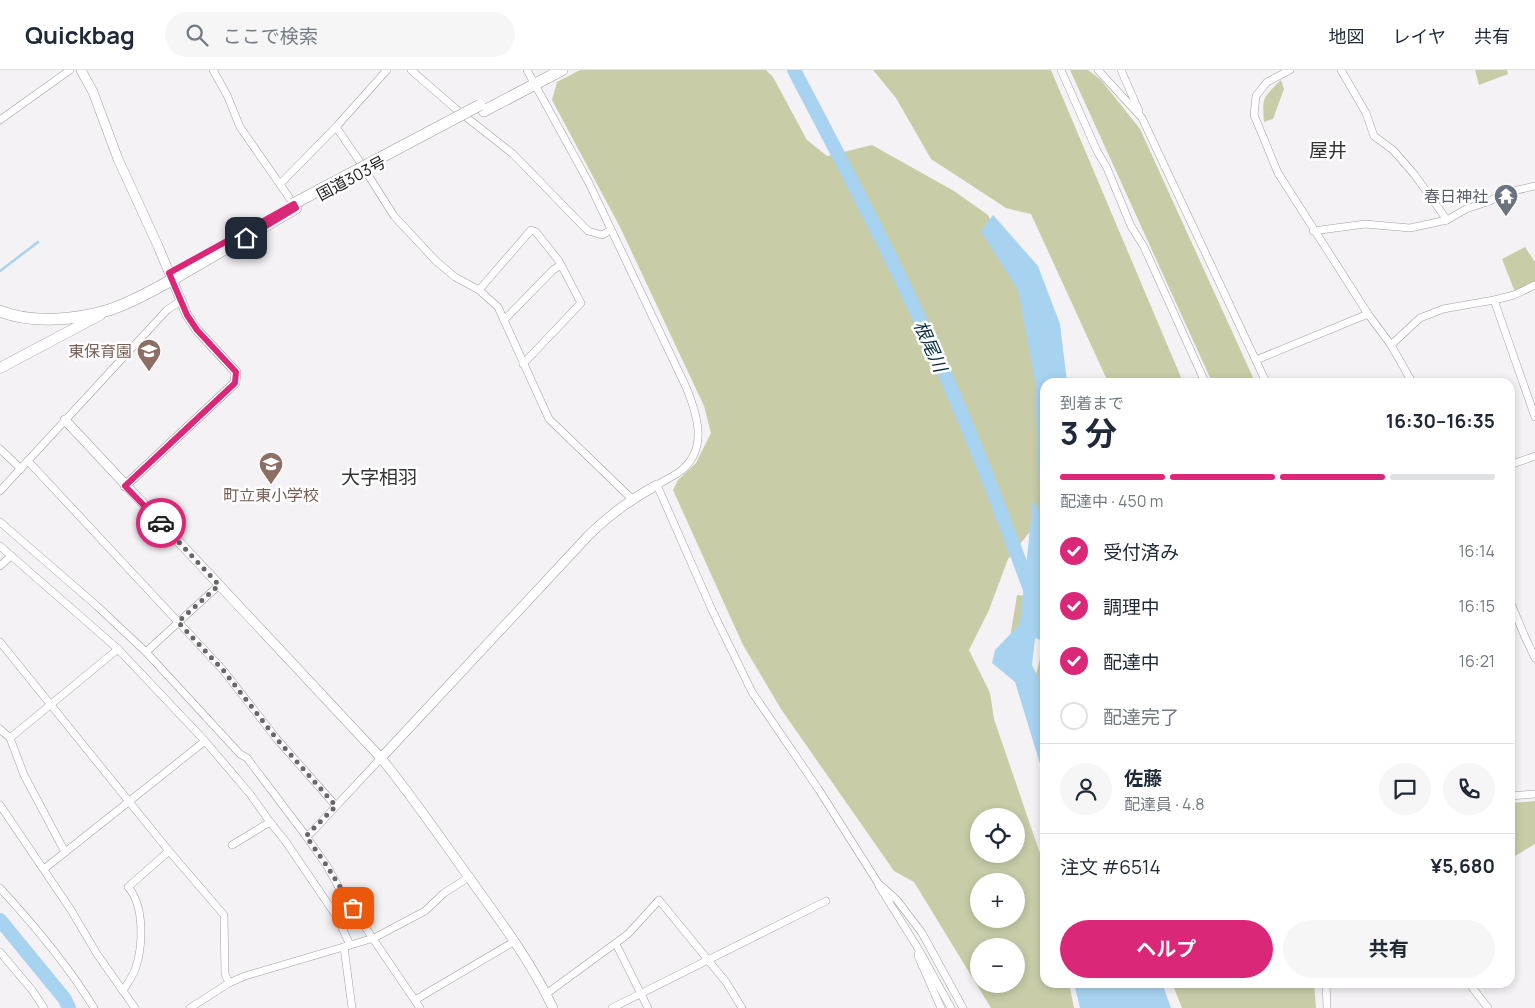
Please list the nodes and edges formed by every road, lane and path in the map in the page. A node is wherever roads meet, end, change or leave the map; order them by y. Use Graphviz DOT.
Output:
graph roads {
  1 [pos="70,70"];
  2 [pos="81,70"];
  3 [pos="213,70"];
  4 [pos="388,70"];
  5 [pos="412,70"];
  6 [pos="562,70"];
  7 [pos="1061,70"];
  8 [pos="1098,70"];
  9 [pos="1121,70"];
  10 [pos="1290,70"];
  11 [pos="1341,70"];
  12 [pos="547,73"];
  13 [pos="531,78"];
  14 [pos="1142,118"];
  15 [pos="0,120"];
  16 [pos="336,127"];
  17 [pos="280,184"];
  18 [pos="1535,186"];
  19 [pos="295,206"];
  20 [pos="1447,220"];
  21 [pos="612,230"];
  22 [pos="1314,231"];
  23 [pos="561,265"];
  24 [pos="171,276"];
  25 [pos="1535,285"];
  26 [pos="478,290"];
  27 [pos="182,300"];
  28 [pos="1494,300"];
  29 [pos="110,309"];
  30 [pos="0,311"];
  31 [pos="1368,314"];
  32 [pos="504,320"];
  33 [pos="1390,345"];
  34 [pos="1256,360"];
  35 [pos="523,364"];
  36 [pos="0,368"];
  37 [pos="1203,378"];
  38 [pos="1264,378"];
  39 [pos="1410,378"];
  40 [pos="1535,417"];
  41 [pos="65,420"];
  42 [pos="0,448"];
  43 [pos="1535,456"];
  44 [pos="28,461"];
  45 [pos="1515,463"];
  46 [pos="21,469"];
  47 [pos="657,485"];
  48 [pos="125,486"];
  49 [pos="0,491"];
  50 [pos="632,499"];
  51 [pos="0,522"];
  52 [pos="0,546"];
  53 [pos="11,556"];
  54 [pos="0,566"];
  55 [pos="219,585"];
  56 [pos="1515,614"];
  57 [pos="178,622"];
  58 [pos="0,642"];
  59 [pos="118,649"];
  60 [pos="146,652"];
  61 [pos="1535,658"];
  62 [pos="52,705"];
  63 [pos="0,729"];
  64 [pos="10,738"];
  65 [pos="205,741"];
  66 [pos="381,758"];
  67 [pos="1535,794"];
  68 [pos="1515,796"];
  69 [pos="130,801"];
  70 [pos="0,804"];
  71 [pos="336,806"];
  72 [pos="270,822"];
  73 [pos="306,836"];
  74 [pos="232,845"];
  75 [pos="169,851"];
  76 [pos="65,852"];
  77 [pos="44,868"];
  78 [pos="469,877"];
  79 [pos="878,883"];
  80 [pos="0,888"];
  81 [pos="826,901"];
  82 [pos="374,938"];
  83 [pos="514,941"];
  84 [pos="616,944"];
  85 [pos="347,946"];
  86 [pos="920,950"];
  87 [pos="0,952"];
  88 [pos="708,960"];
  89 [pos="229,983"];
  90 [pos="1326,988"];
  91 [pos="1473,988"];
  92 [pos="123,991"];
  93 [pos="546,994"];
  94 [pos="641,994"];
  95 [pos="415,1000"];
  96 [pos="350,1007"];
  97 [pos="44,1008"];
  98 [pos="94,1008"];
  99 [pos="135,1008"];
  100 [pos="190,1008"];
  101 [pos="420,1008"];
  102 [pos="553,1008"];
  103 [pos="612,1008"];
  104 [pos="648,1008"];
  105 [pos="742,1008"];
  106 [pos="941,1008"];
  107 [pos="951,1008"];
  108 [pos="963,1008"];
  109 [pos="1326,1008"];
  110 [pos="1488,1008"];
  1 -- 15 [label="street"];
  2 -- 24 [label="street"];
  3 -- 17 [label="street"];
  4 -- 16 [label="street"];
  5 -- 21 [label="street"];
  6 -- 12 [label="highway, 国道303号"];
  7 -- 37 [label="street"];
  8 -- 14 [label="street"];
  9 -- 14 [label="street"];
  10 -- 22 [label="street"];
  11 -- 20 [label="street"];
  12 -- 13 [label="highway, 国道303号"];
  13 -- 19 [label="highway, 国道303号"];
  13 -- 21 [label="street"];
  14 -- 34 [label="street"];
  16 -- 17 [label="street"];
  16 -- 26 [label="street"];
  17 -- 19 [label="street"];
  18 -- 20 [label="street"];
  19 -- 24 [label="highway, 国道303号"];
  20 -- 22 [label="street"];
  21 -- 47 [label="street"];
  22 -- 31 [label="street"];
  23 -- 26 [label="street"];
  23 -- 32 [label="street"];
  23 -- 35 [label="street"];
  24 -- 27 [label="street"];
  24 -- 29 [label="highway, 国道303号"];
  24 -- 30 [label="highway, 国道303号"];
  25 -- 28 [label="street"];
  26 -- 32 [label="street"];
  27 -- 41 [label="street"];
  27 -- 48 [label="street"];
  28 -- 33 [label="street"];
  28 -- 40 [label="street"];
  29 -- 30 [label="highway, 国道303号"];
  29 -- 36 [label="main road"];
  31 -- 33 [label="street"];
  31 -- 34 [label="street"];
  32 -- 35 [label="street"];
  33 -- 39 [label="street"];
  34 -- 38 [label="street"];
  35 -- 50 [label="street"];
  41 -- 44 [label="street"];
  41 -- 48 [label="street"];
  42 -- 46 [label="street"];
  43 -- 45 [label="street"];
  44 -- 46 [label="street"];
  44 -- 57 [label="street"];
  46 -- 49 [label="street"];
  47 -- 50 [label="street"];
  47 -- 79 [label="street"];
  48 -- 55 [label="street"];
  50 -- 66 [label="street"];
  51 -- 60 [label="street"];
  52 -- 53 [label="street"];
  53 -- 54 [label="street"];
  53 -- 59 [label="street"];
  55 -- 57 [label="street"];
  55 -- 66 [label="street"];
  56 -- 61 [label="street"];
  57 -- 60 [label="street"];
  57 -- 71 [label="street"];
  58 -- 62 [label="street"];
  59 -- 62 [label="street"];
  59 -- 65 [label="street"];
  60 -- 73 [label="street"];
  62 -- 64 [label="street"];
  62 -- 69 [label="street"];
  63 -- 64 [label="street"];
  64 -- 76 [label="street"];
  65 -- 69 [label="street"];
  65 -- 72 [label="street"];
  66 -- 71 [label="street"];
  66 -- 78 [label="street"];
  67 -- 68 [label="street"];
  69 -- 75 [label="street"];
  69 -- 76 [label="street"];
  70 -- 77 [label="street"];
  71 -- 73 [label="street"];
  72 -- 74 [label="street"];
  72 -- 85 [label="street"];
  73 -- 82 [label="street"];
  75 -- 89 [label="street"];
  75 -- 92 [label="street"];
  76 -- 77 [label="street"];
  77 -- 92 [label="street"];
  78 -- 82 [label="street"];
  78 -- 83 [label="street"];
  79 -- 86 [label="street"];
  79 -- 108 [label="street"];
  80 -- 98 [label="street"];
  81 -- 88 [label="street"];
  82 -- 85 [label="street"];
  82 -- 95 [label="street"];
  83 -- 93 [label="street"];
  83 -- 95 [label="street"];
  84 -- 88 [label="street"];
  84 -- 93 [label="street"];
  84 -- 94 [label="street"];
  85 -- 89 [label="street"];
  85 -- 96 [label="street"];
  86 -- 106 [label="street"];
  86 -- 107 [label="street"];
  87 -- 97 [label="street"];
  88 -- 94 [label="street"];
  88 -- 105 [label="street"];
  89 -- 100 [label="street"];
  90 -- 109 [label="street"];
  91 -- 110 [label="street"];
  92 -- 99 [label="street"];
  93 -- 102 [label="street"];
  94 -- 103 [label="street"];
  94 -- 104 [label="street"];
  95 -- 101 [label="street"];
}
